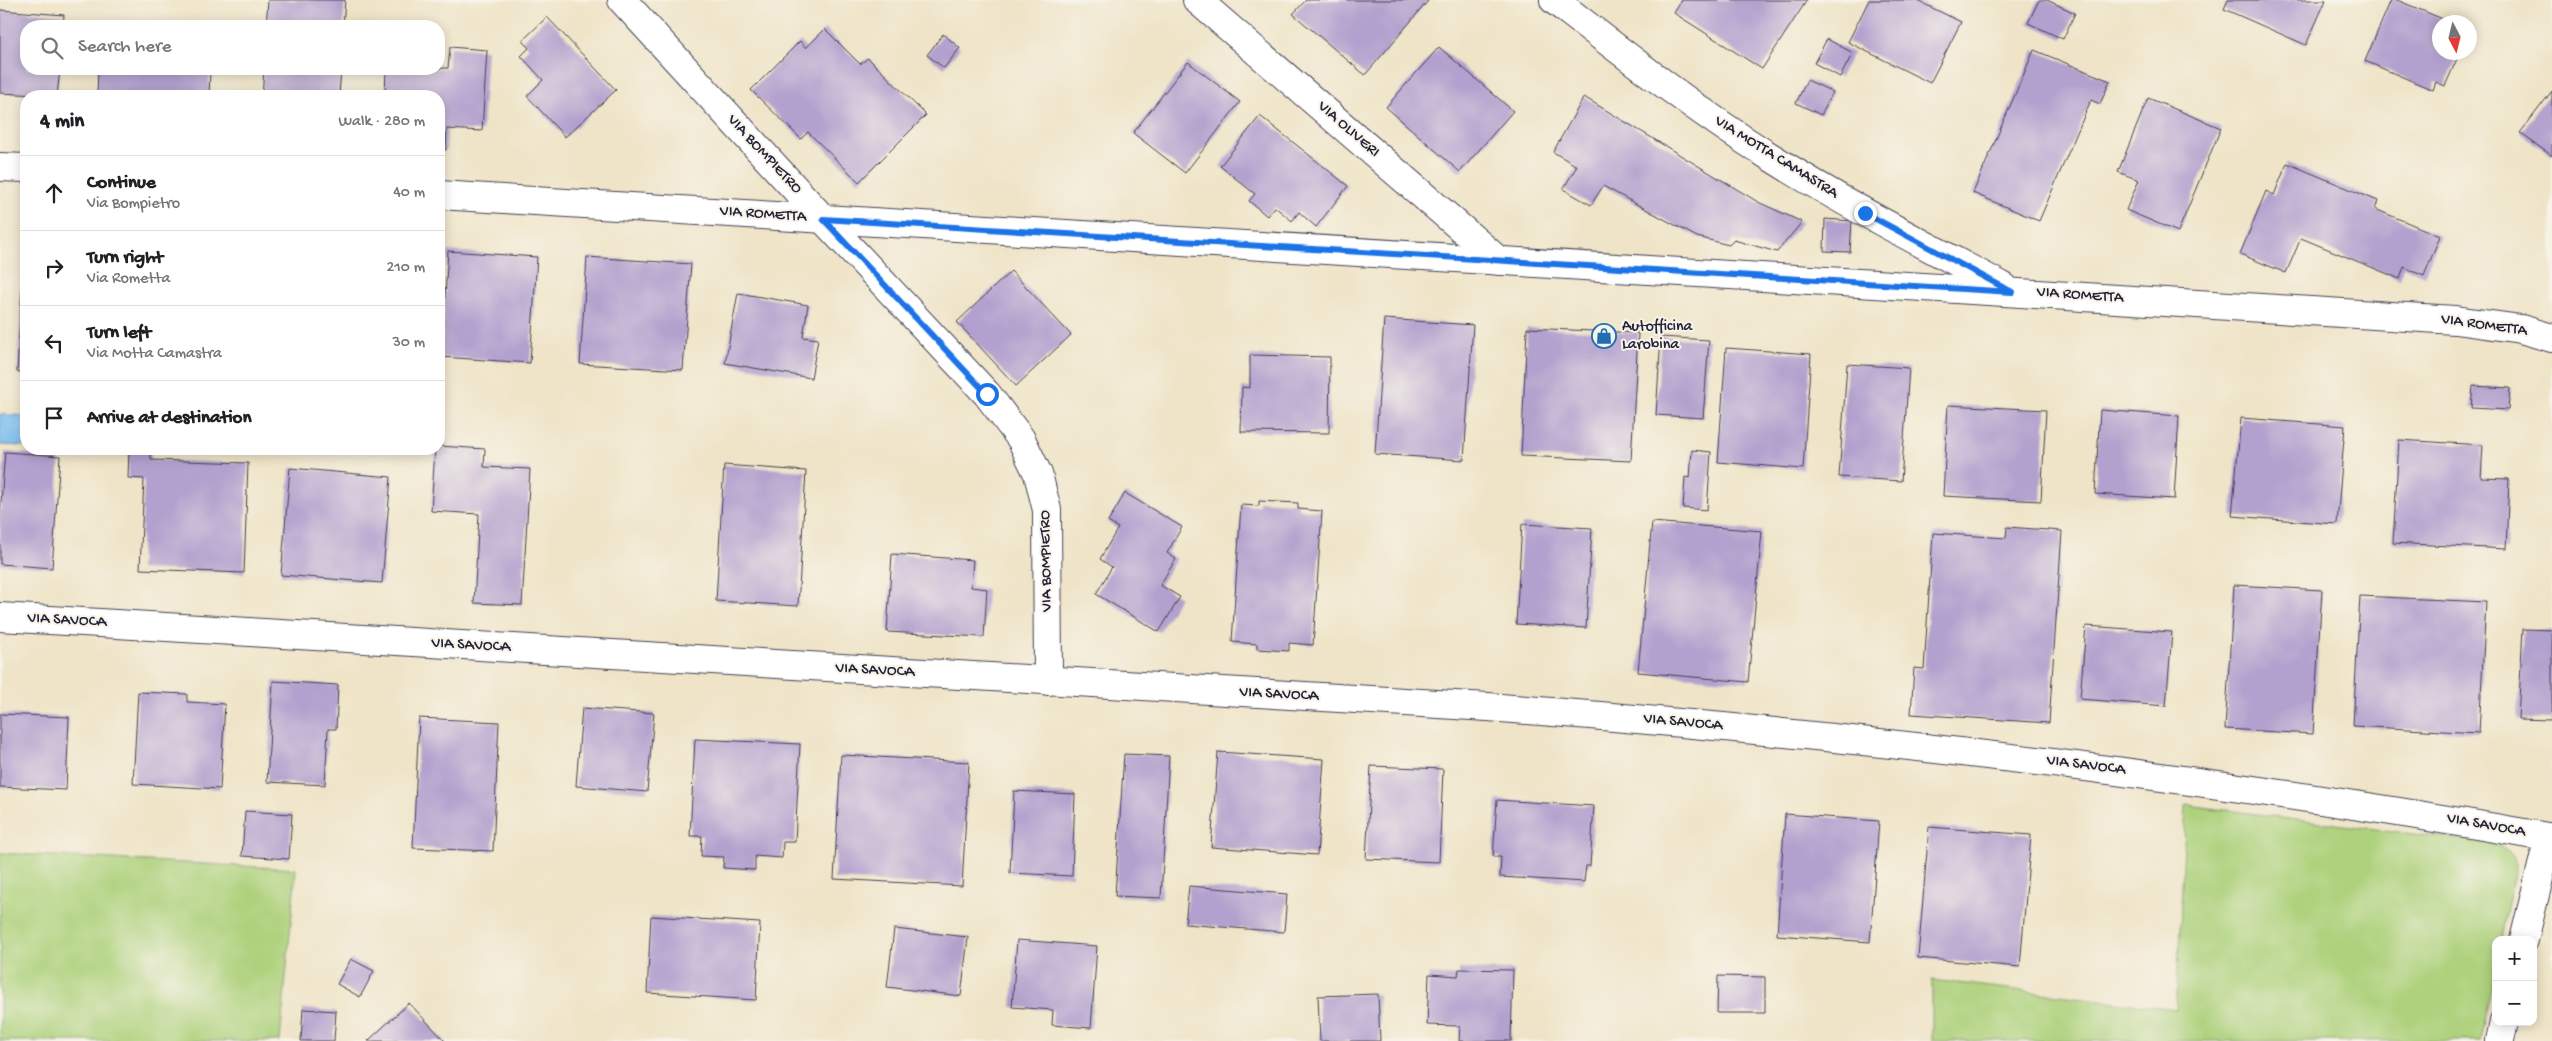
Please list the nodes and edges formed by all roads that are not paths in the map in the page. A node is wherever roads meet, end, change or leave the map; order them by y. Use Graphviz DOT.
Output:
graph roads {
  1 [pos="622,0"];
  2 [pos="1196,0"];
  3 [pos="1554,0"];
  4 [pos="0,167"];
  5 [pos="20,168"];
  6 [pos="445,195"];
  7 [pos="823,219"];
  8 [pos="1499,261"];
  9 [pos="2012,292"];
  10 [pos="2552,338"];
  11 [pos="0,617"];
  12 [pos="1048,681"];
  13 [pos="2550,838"];
  14 [pos="2525,936"];
  15 [pos="2503,1026"];
  16 [pos="2500,1041"];
  1 -- 7 [label="street, VIA BOMPIETRO"];
  2 -- 8 [label="street, VIA OLIVERI"];
  3 -- 9 [label="street, VIA MOTTA CAMASTRA"];
  4 -- 5 [label="street"];
  6 -- 7 [label="street, VIA ROMETTA"];
  7 -- 8 [label="street, VIA ROMETTA"];
  7 -- 12 [label="street, VIA BOMPIETRO"];
  8 -- 9 [label="street, VIA ROMETTA"];
  9 -- 10 [label="street, VIA ROMETTA"];
  11 -- 12 [label="street, VIA SAVOCA"];
  12 -- 13 [label="street, VIA SAVOCA"];
  13 -- 14 [label="street"];
  15 -- 16 [label="street"];
}
